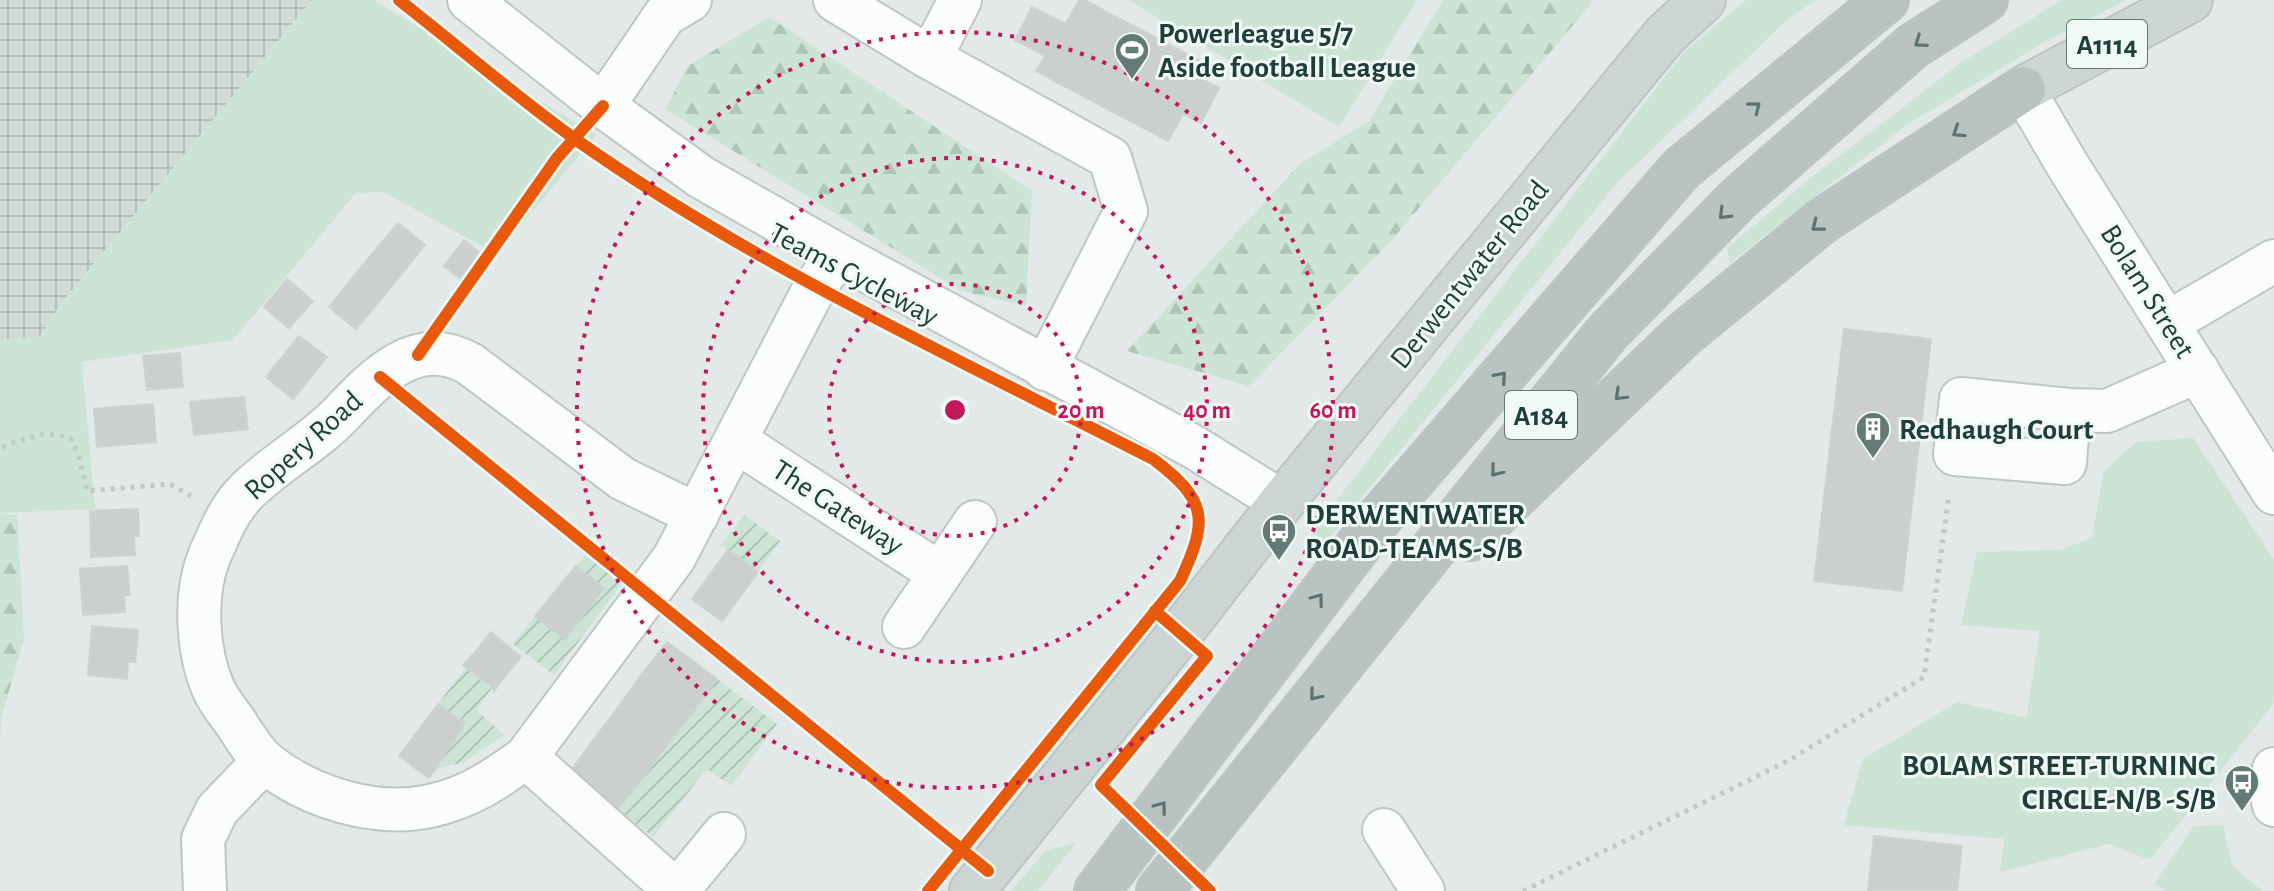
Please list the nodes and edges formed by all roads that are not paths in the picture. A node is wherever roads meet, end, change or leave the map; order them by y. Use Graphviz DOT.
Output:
graph roads {
  1 [pos="469,0"];
  2 [pos="690,0"];
  3 [pos="835,0"];
  4 [pos="960,0"];
  5 [pos="1703,0"];
  6 [pos="1886,0"];
  7 [pos="1985,0"];
  8 [pos="2190,0"];
  9 [pos="930,58"];
  10 [pos="2023,89"];
  11 [pos="603,106"];
  12 [pos="838,255"];
  13 [pos="2274,261"];
  14 [pos="2169,322"];
  15 [pos="1045,369"];
  16 [pos="2198,371"];
  17 [pos="2069,410"];
  18 [pos="736,441"];
  19 [pos="2274,493"];
  20 [pos="1282,502"];
  21 [pos="697,515"];
  22 [pos="975,522"];
  23 [pos="939,573"];
  24 [pos="904,627"];
  25 [pos="1342,662"];
  26 [pos="526,757"];
  27 [pos="264,761"];
  28 [pos="2274,769"];
  29 [pos="2274,805"];
  30 [pos="1384,830"];
  31 [pos="724,834"];
  32 [pos="205,891"];
  33 [pos="676,891"];
  34 [pos="972,891"];
  35 [pos="1097,891"];
  36 [pos="1159,891"];
  37 [pos="1423,891"];
  1 -- 11 [label="street"];
  2 -- 11 [label="street"];
  3 -- 9 [label="street"];
  4 -- 9 [label="street"];
  5 -- 20 [label="main road, Derwentwater Road"];
  35 -- 6 [label="highway, A184, one-way"];
  7 -- 25 [label="highway, A184, one-way"];
  8 -- 10 [label="main road, A1114"];
  9 -- 15 [label="street"];
  10 -- 14 [label="street, Bolam Street"];
  10 -- 25 [label="highway, A1114, one-way"];
  11 -- 12 [label="street"];
  12 -- 15 [label="street"];
  12 -- 18 [label="street, Ropery Road"];
  13 -- 14 [label="street"];
  14 -- 16 [label="street, Bolam Street"];
  15 -- 20 [label="street"];
  16 -- 17 [label="street"];
  16 -- 19 [label="street, Bolam Street"];
  17 -- 17 [label="street"];
  18 -- 21 [label="street, Ropery Road"];
  18 -- 23 [label="street, The Gateway"];
  20 -- 34 [label="main road, Derwentwater Road"];
  21 -- 26 [label="street, Ropery Road"];
  21 -- 27 [label="street, Ropery Road"];
  22 -- 23 [label="street"];
  23 -- 24 [label="street"];
  25 -- 36 [label="highway, A184, one-way"];
  26 -- 27 [label="street, Ropery Road"];
  26 -- 33 [label="street"];
  27 -- 32 [label="street"];
  28 -- 29 [label="street"];
  30 -- 37 [label="street"];
  31 -- 33 [label="street"];
}
